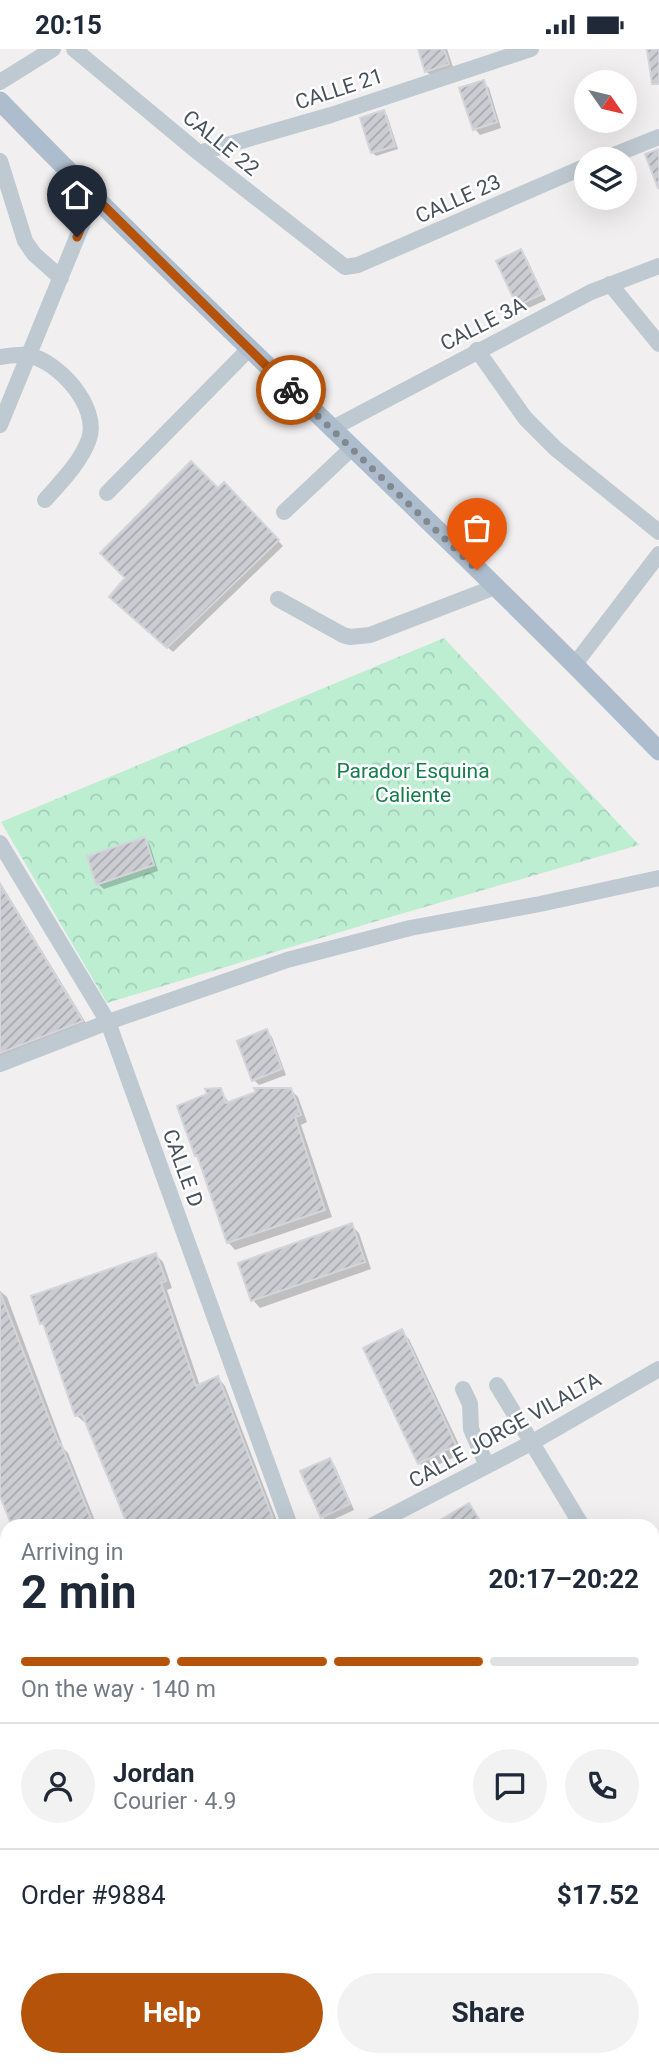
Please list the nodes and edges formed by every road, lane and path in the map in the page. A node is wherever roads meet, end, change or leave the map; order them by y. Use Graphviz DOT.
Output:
graph roads {
  1 [pos="53,49"];
  2 [pos="74,49"];
  3 [pos="531,49"];
  4 [pos="0,82"];
  5 [pos="0,102"];
  6 [pos="659,137"];
  7 [pos="634,147"];
  8 [pos="199,153"];
  9 [pos="0,161"];
  10 [pos="574,171"];
  11 [pos="94,196"];
  12 [pos="659,265"];
  13 [pos="345,267"];
  14 [pos="61,278"];
  15 [pos="610,285"];
  16 [pos="659,344"];
  17 [pos="249,349"];
  18 [pos="477,350"];
  19 [pos="28,355"];
  20 [pos="0,357"];
  21 [pos="0,425"];
  22 [pos="331,429"];
  23 [pos="351,449"];
  24 [pos="107,493"];
  25 [pos="45,500"];
  26 [pos="284,512"];
  27 [pos="659,532"];
  28 [pos="659,554"];
  29 [pos="495,587"];
  30 [pos="278,599"];
  31 [pos="575,664"];
  32 [pos="659,751"];
  33 [pos="0,843"];
  34 [pos="659,878"];
  35 [pos="108,1022"];
  36 [pos="0,1064"];
  37 [pos="659,1369"];
  38 [pos="497,1385"];
  39 [pos="463,1389"];
  40 [pos="531,1443"];
  41 [pos="487,1466"];
  42 [pos="287,1519"];
  43 [pos="385,1519"];
  44 [pos="578,1519"];
  1 -- 4 [label="street"];
  2 -- 8 [label="street, CALLE 22"];
  3 -- 8 [label="street, CALLE 21"];
  5 -- 11 [label="main road"];
  6 -- 7 [label="street"];
  8 -- 13 [label="street, CALLE 22"];
  9 -- 14 [label="street"];
  10 -- 13 [label="street, CALLE 23"];
  11 -- 14 [label="street"];
  11 -- 17 [label="main road"];
  12 -- 15 [label="street, CALLE 3A"];
  14 -- 19 [label="street"];
  15 -- 16 [label="street"];
  15 -- 18 [label="street, CALLE 3A"];
  17 -- 22 [label="main road"];
  17 -- 24 [label="street"];
  18 -- 22 [label="street, CALLE 3A"];
  18 -- 27 [label="street"];
  19 -- 20 [label="street"];
  19 -- 21 [label="street"];
  19 -- 25 [label="street"];
  22 -- 23 [label="main road"];
  23 -- 26 [label="street"];
  23 -- 29 [label="main road"];
  28 -- 31 [label="street"];
  29 -- 30 [label="street"];
  29 -- 31 [label="main road"];
  31 -- 32 [label="main road"];
  33 -- 35 [label="street, CALLE D"];
  34 -- 35 [label="street"];
  35 -- 36 [label="street"];
  35 -- 42 [label="street, CALLE D"];
  37 -- 40 [label="street, CALLE JORGE VILALTA"];
  38 -- 40 [label="street"];
  39 -- 41 [label="street"];
  40 -- 41 [label="street, CALLE JORGE VILALTA"];
  40 -- 44 [label="street"];
  41 -- 43 [label="street, CALLE JORGE VILALTA"];
}
